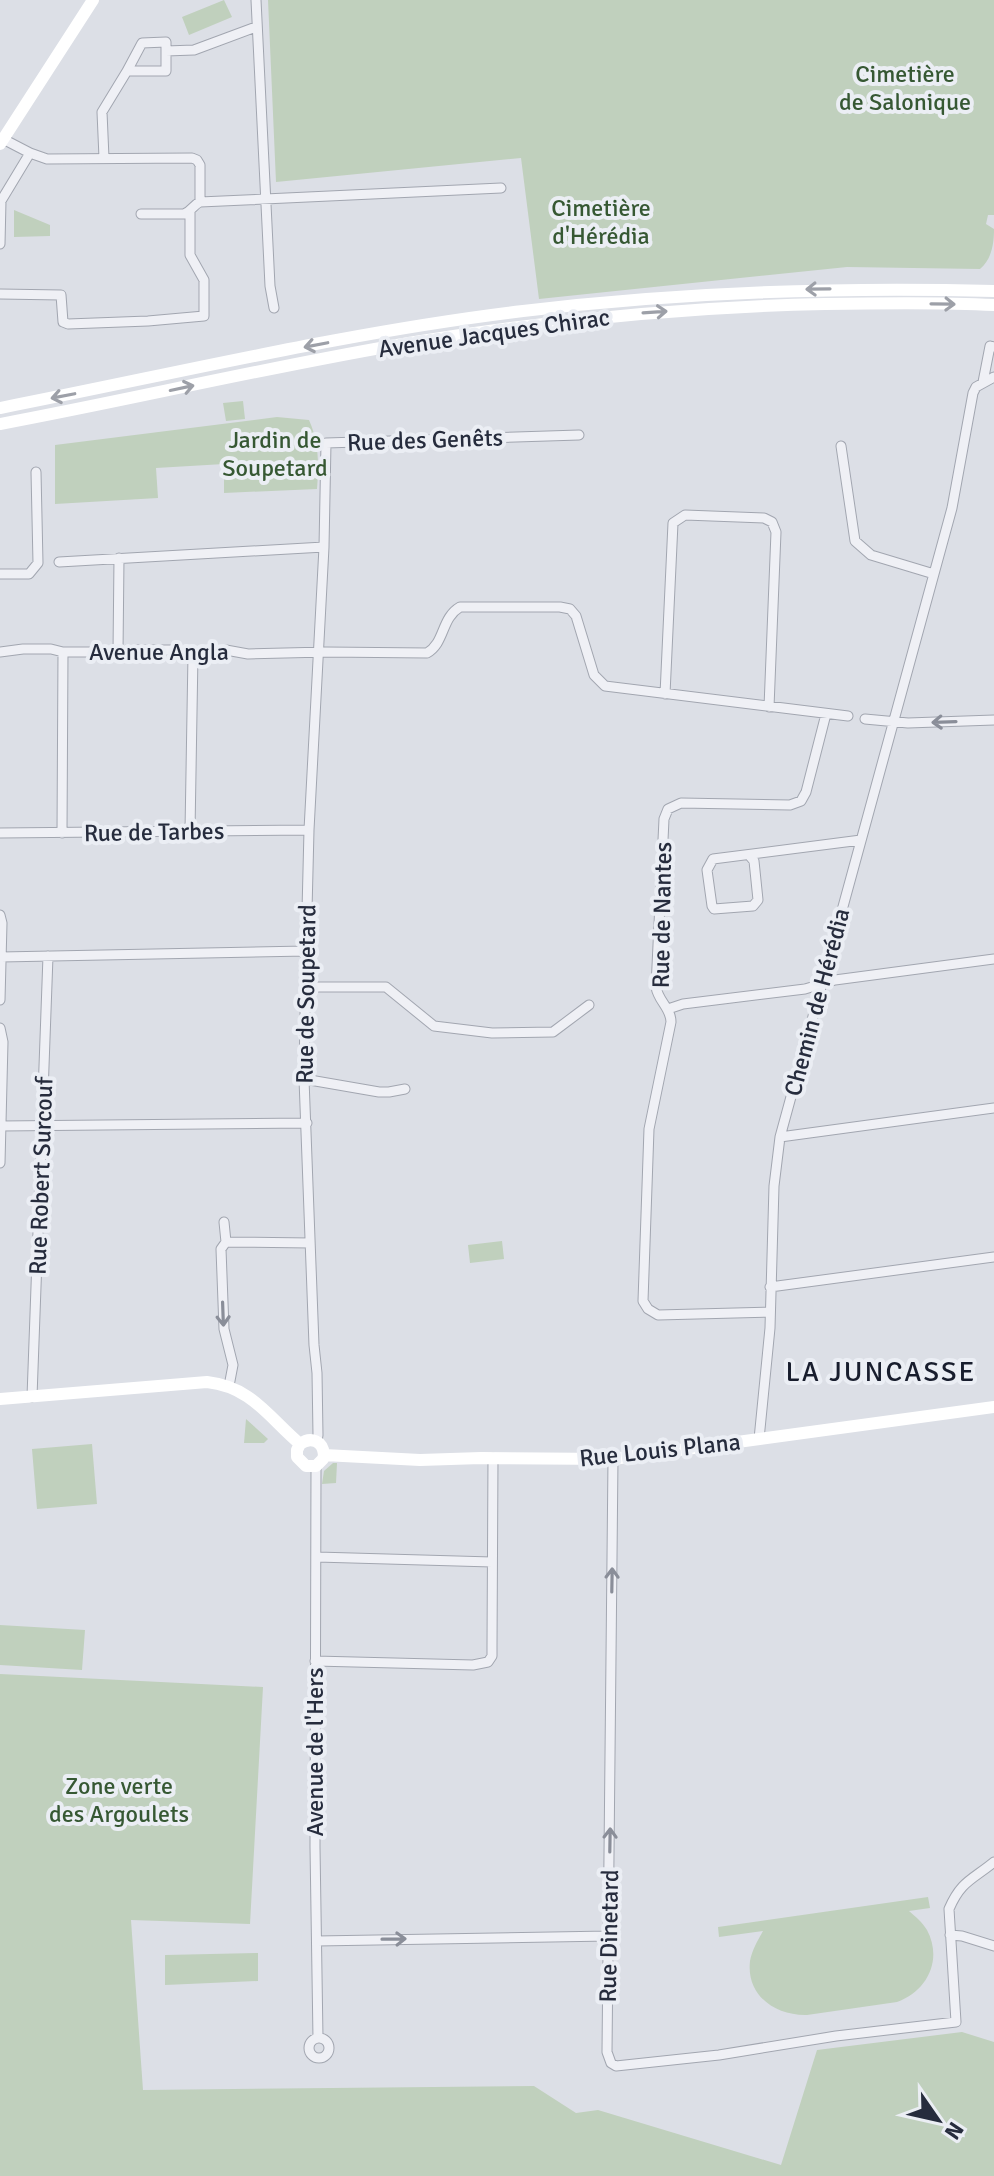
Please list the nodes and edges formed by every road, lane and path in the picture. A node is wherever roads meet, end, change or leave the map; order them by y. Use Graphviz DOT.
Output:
graph roads {
  1 [pos="93,0"];
  2 [pos="256,0"];
  3 [pos="256,27"];
  4 [pos="166,51"];
  5 [pos="127,71"];
  6 [pos="2,142"];
  7 [pos="30,153"];
  8 [pos="104,158"];
  9 [pos="501,188"];
  10 [pos="265,201"];
  11 [pos="200,202"];
  12 [pos="190,212"];
  13 [pos="141,214"];
  14 [pos="0,244"];
  15 [pos="994,291"];
  16 [pos="0,294"];
  17 [pos="994,305"];
  18 [pos="274,308"];
  19 [pos="994,347"];
  20 [pos="994,377"];
  21 [pos="983,382"];
  22 [pos="0,408"];
  23 [pos="0,424"];
  24 [pos="579,435"];
  25 [pos="841,446"];
  26 [pos="36,472"];
  27 [pos="324,547"];
  28 [pos="119,558"];
  29 [pos="59,562"];
  30 [pos="0,574"];
  31 [pos="934,574"];
  32 [pos="0,652"];
  33 [pos="63,652"];
  34 [pos="118,652"];
  35 [pos="317,652"];
  36 [pos="193,654"];
  37 [pos="665,694"];
  38 [pos="769,707"];
  39 [pos="826,714"];
  40 [pos="848,716"];
  41 [pos="865,719"];
  42 [pos="994,720"];
  43 [pos="895,722"];
  44 [pos="309,830"];
  45 [pos="190,831"];
  46 [pos="0,833"];
  47 [pos="62,833"];
  48 [pos="861,840"];
  49 [pos="749,855"];
  50 [pos="0,915"];
  51 [pos="306,951"];
  52 [pos="48,956"];
  53 [pos="1,957"];
  54 [pos="994,959"];
  55 [pos="823,983"];
  56 [pos="306,987"];
  57 [pos="0,1000"];
  58 [pos="589,1005"];
  59 [pos="668,1009"];
  60 [pos="0,1028"];
  61 [pos="304,1079"];
  62 [pos="405,1089"];
  63 [pos="994,1108"];
  64 [pos="307,1123"];
  65 [pos="1,1126"];
  66 [pos="43,1126"];
  67 [pos="780,1137"];
  68 [pos="0,1163"];
  69 [pos="224,1222"];
  70 [pos="226,1242"];
  71 [pos="310,1243"];
  72 [pos="994,1257"];
  73 [pos="770,1287"];
  74 [pos="770,1312"];
  75 [pos="229,1386"];
  76 [pos="32,1397"];
  77 [pos="0,1399"];
  78 [pos="994,1407"];
  79 [pos="759,1439"];
  80 [pos="317,1441"];
  81 [pos="300,1444"];
  82 [pos="493,1458"];
  83 [pos="613,1459"];
  84 [pos="320,1460"];
  85 [pos="317,1557"];
  86 [pos="492,1562"];
  87 [pos="315,1661"];
  88 [pos="994,1862"];
  89 [pos="950,1935"];
  90 [pos="609,1936"];
  91 [pos="317,1941"];
  92 [pos="994,1946"];
  93 [pos="318,2038"];
  1 -- 6 [label="main road"];
  2 -- 3 [label="street"];
  3 -- 4 [label="street"];
  3 -- 10 [label="street"];
  4 -- 5 [label="street"];
  4 -- 5 [label="street"];
  5 -- 8 [label="street"];
  6 -- 7 [label="street"];
  7 -- 8 [label="street"];
  7 -- 14 [label="street"];
  8 -- 11 [label="street"];
  9 -- 10 [label="street"];
  10 -- 11 [label="street"];
  10 -- 18 [label="street"];
  11 -- 12 [label="street"];
  12 -- 13 [label="street"];
  12 -- 16 [label="street"];
  15 -- 22 [label="main road, Avenue Jacques Chirac, one-way"];
  23 -- 17 [label="main road, Avenue Jacques Chirac, one-way"];
  19 -- 21 [label="street, Chemin de Hérédia"];
  20 -- 21 [label="street"];
  21 -- 31 [label="street, Chemin de Hérédia"];
  24 -- 27 [label="street, Rue des Genêts"];
  25 -- 31 [label="street"];
  26 -- 30 [label="street"];
  27 -- 28 [label="street"];
  27 -- 35 [label="street, Rue de Soupetard"];
  28 -- 29 [label="street"];
  28 -- 34 [label="street"];
  31 -- 43 [label="street, Chemin de Hérédia"];
  32 -- 33 [label="street, Avenue Angla"];
  33 -- 34 [label="street, Avenue Angla"];
  33 -- 47 [label="street"];
  34 -- 36 [label="street, Avenue Angla"];
  35 -- 36 [label="street, Avenue Angla"];
  35 -- 37 [label="street, Avenue Angla"];
  35 -- 44 [label="street, Rue de Soupetard"];
  36 -- 45 [label="street"];
  37 -- 38 [label="street"];
  37 -- 38 [label="street"];
  38 -- 39 [label="street"];
  39 -- 40 [label="street"];
  39 -- 59 [label="street, Rue de Nantes"];
  41 -- 43 [label="street"];
  42 -- 43 [label="street, one-way"];
  43 -- 48 [label="street, Chemin de Hérédia"];
  44 -- 45 [label="street, Rue de Tarbes"];
  44 -- 51 [label="street, Rue de Soupetard"];
  45 -- 47 [label="street, Rue de Tarbes"];
  46 -- 47 [label="street, Rue de Tarbes"];
  48 -- 49 [label="street"];
  48 -- 55 [label="street, Chemin de Hérédia"];
  49 -- 49 [label="street"];
  50 -- 53 [label="street"];
  51 -- 52 [label="street"];
  51 -- 56 [label="street, Rue de Soupetard"];
  52 -- 53 [label="street"];
  52 -- 66 [label="street, Rue Robert Surcouf"];
  53 -- 57 [label="street"];
  54 -- 55 [label="street"];
  55 -- 59 [label="street"];
  55 -- 67 [label="street, Chemin de Hérédia"];
  56 -- 58 [label="street"];
  56 -- 61 [label="street, Rue de Soupetard"];
  59 -- 74 [label="street, Rue de Nantes"];
  60 -- 65 [label="street"];
  61 -- 62 [label="street"];
  61 -- 64 [label="street, Rue de Soupetard"];
  63 -- 67 [label="street"];
  64 -- 66 [label="street"];
  64 -- 71 [label="street, Rue de Soupetard"];
  65 -- 66 [label="street"];
  65 -- 68 [label="street"];
  66 -- 76 [label="street, Rue Robert Surcouf"];
  67 -- 73 [label="street, Chemin de Hérédia"];
  69 -- 70 [label="street"];
  70 -- 71 [label="street"];
  70 -- 75 [label="street, one-way"];
  71 -- 80 [label="street, Rue de Soupetard"];
  72 -- 73 [label="street"];
  73 -- 74 [label="street, Chemin de Hérédia"];
  74 -- 79 [label="street, Chemin de Hérédia"];
  75 -- 76 [label="main road"];
  75 -- 81 [label="main road"];
  76 -- 77 [label="main road"];
  78 -- 79 [label="main road, Rue Louis Plana"];
  79 -- 83 [label="main road, Rue Louis Plana"];
  80 -- 81 [label="main road"];
  80 -- 84 [label="main road"];
  81 -- 84 [label="main road"];
  82 -- 83 [label="main road, Rue Louis Plana"];
  82 -- 84 [label="main road, Rue Louis Plana"];
  82 -- 86 [label="street"];
  90 -- 83 [label="street, Rue Dinetard, one-way"];
  84 -- 85 [label="street, Avenue de l'Hers"];
  85 -- 86 [label="street"];
  85 -- 87 [label="street, Avenue de l'Hers"];
  86 -- 87 [label="street"];
  87 -- 91 [label="street, Avenue de l'Hers"];
  88 -- 89 [label="street"];
  89 -- 90 [label="street, Rue Dinetard"];
  89 -- 92 [label="street"];
  91 -- 90 [label="street, one-way"];
  91 -- 93 [label="street, Avenue de l'Hers"];
}
